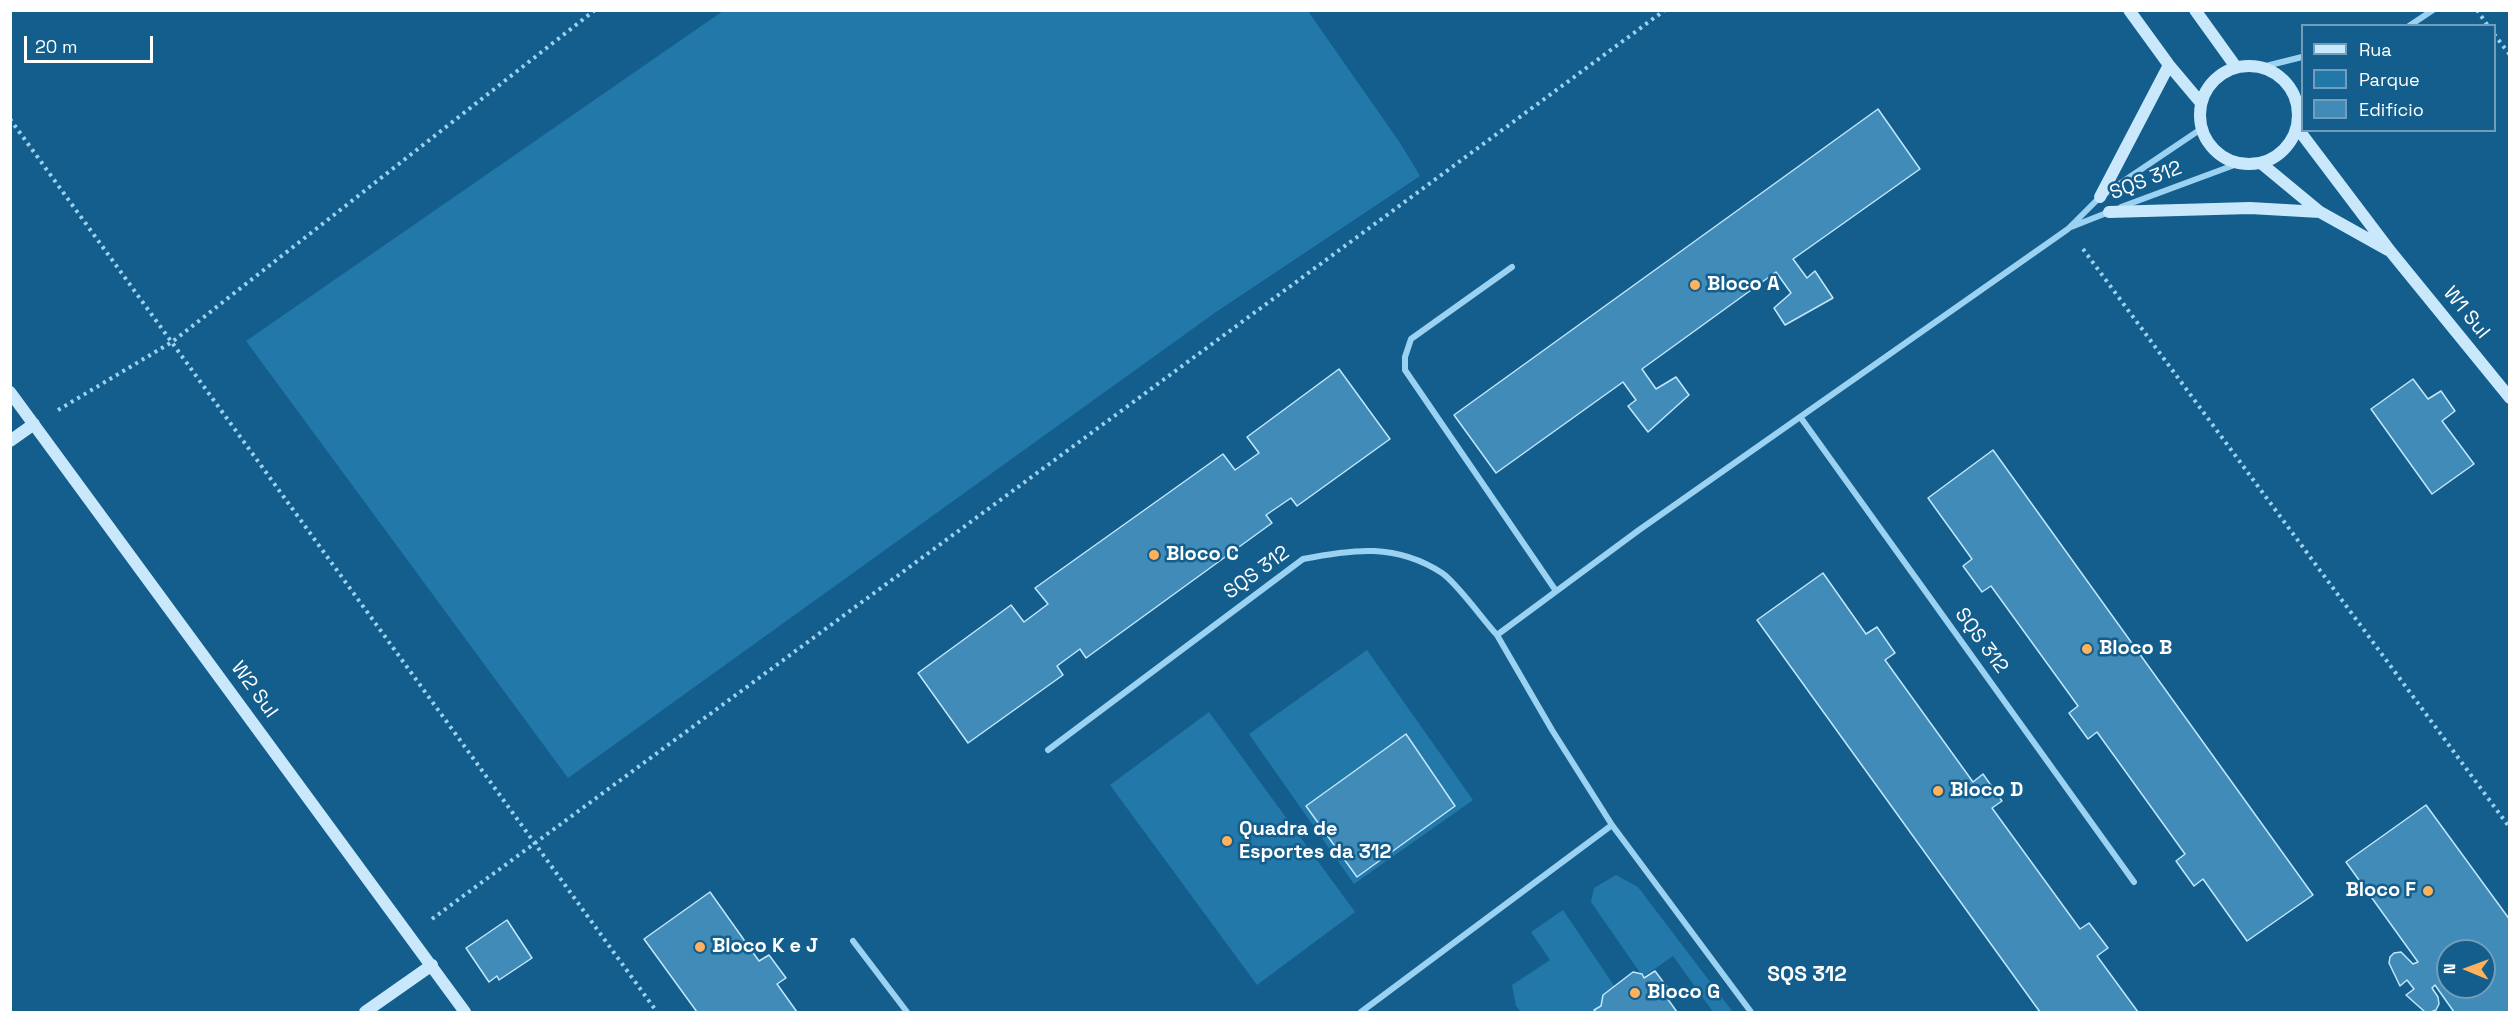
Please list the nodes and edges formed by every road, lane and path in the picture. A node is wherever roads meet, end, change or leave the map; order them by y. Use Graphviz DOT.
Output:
graph roads {
  1 [pos="595,10"];
  2 [pos="1665,10"];
  3 [pos="2129,10"];
  4 [pos="2195,10"];
  5 [pos="2433,10"];
  6 [pos="2477,10"];
  7 [pos="2412,24"];
  8 [pos="2487,24"];
  9 [pos="2496,37"];
  10 [pos="2510,55"];
  11 [pos="2301,57"];
  12 [pos="2169,64"];
  13 [pos="2236,67"];
  14 [pos="2262,67"];
  15 [pos="2300,100"];
  16 [pos="2201,103"];
  17 [pos="10,119"];
  18 [pos="2201,129"];
  19 [pos="2298,129"];
  20 [pos="2237,164"];
  21 [pos="2262,164"];
  22 [pos="2100,197"];
  23 [pos="2109,212"];
  24 [pos="2320,212"];
  25 [pos="2068,229"];
  26 [pos="2391,252"];
  27 [pos="1512,267"];
  28 [pos="172,342"];
  29 [pos="10,392"];
  30 [pos="2510,398"];
  31 [pos="1801,418"];
  32 [pos="34,424"];
  33 [pos="10,441"];
  34 [pos="1556,591"];
  35 [pos="1497,635"];
  36 [pos="1048,750"];
  37 [pos="1612,825"];
  38 [pos="2510,828"];
  39 [pos="535,843"];
  40 [pos="2134,882"];
  41 [pos="410,936"];
  42 [pos="853,940"];
  43 [pos="432,965"];
  44 [pos="365,1012"];
  45 [pos="465,1012"];
  46 [pos="657,1012"];
  47 [pos="907,1012"];
  48 [pos="1361,1012"];
  49 [pos="1752,1012"];
  1 -- 28 [label="path"];
  2 -- 39 [label="path"];
  3 -- 12 [label="street"];
  4 -- 13 [label="street"];
  5 -- 7 [label="street"];
  6 -- 8 [label="path"];
  9 -- 10 [label="path"];
  11 -- 14 [label="street"];
  12 -- 16 [label="street"];
  12 -- 22 [label="street"];
  13 -- 14 [label="street"];
  13 -- 16 [label="street"];
  14 -- 15 [label="street"];
  15 -- 19 [label="street"];
  16 -- 18 [label="street"];
  17 -- 28 [label="path"];
  18 -- 20 [label="street"];
  18 -- 22 [label="street, SQS 312"];
  19 -- 21 [label="street"];
  19 -- 26 [label="street, W1 Sul"];
  20 -- 21 [label="street"];
  20 -- 23 [label="street, SQS 312"];
  21 -- 24 [label="street, W1 Sul"];
  22 -- 25 [label="street, SQS 312"];
  23 -- 24 [label="street"];
  23 -- 25 [label="street, SQS 312"];
  24 -- 26 [label="street, W1 Sul"];
  25 -- 31 [label="street, SQS 312"];
  25 -- 38 [label="path"];
  26 -- 30 [label="street, W1 Sul"];
  27 -- 34 [label="street"];
  28 -- 32 [label="path"];
  28 -- 39 [label="path"];
  29 -- 32 [label="street, W2 Sul"];
  31 -- 34 [label="street, SQS 312"];
  31 -- 40 [label="street, SQS 312"];
  32 -- 33 [label="street"];
  32 -- 41 [label="street, W2 Sul"];
  34 -- 35 [label="street, SQS 312"];
  35 -- 36 [label="street, SQS 312"];
  35 -- 37 [label="street, SQS 312"];
  37 -- 48 [label="street"];
  37 -- 49 [label="street, SQS 312"];
  39 -- 41 [label="path"];
  39 -- 46 [label="path"];
  41 -- 43 [label="street, W2 Sul"];
  42 -- 47 [label="street"];
  43 -- 44 [label="street"];
  43 -- 45 [label="street, W2 Sul"];
}
